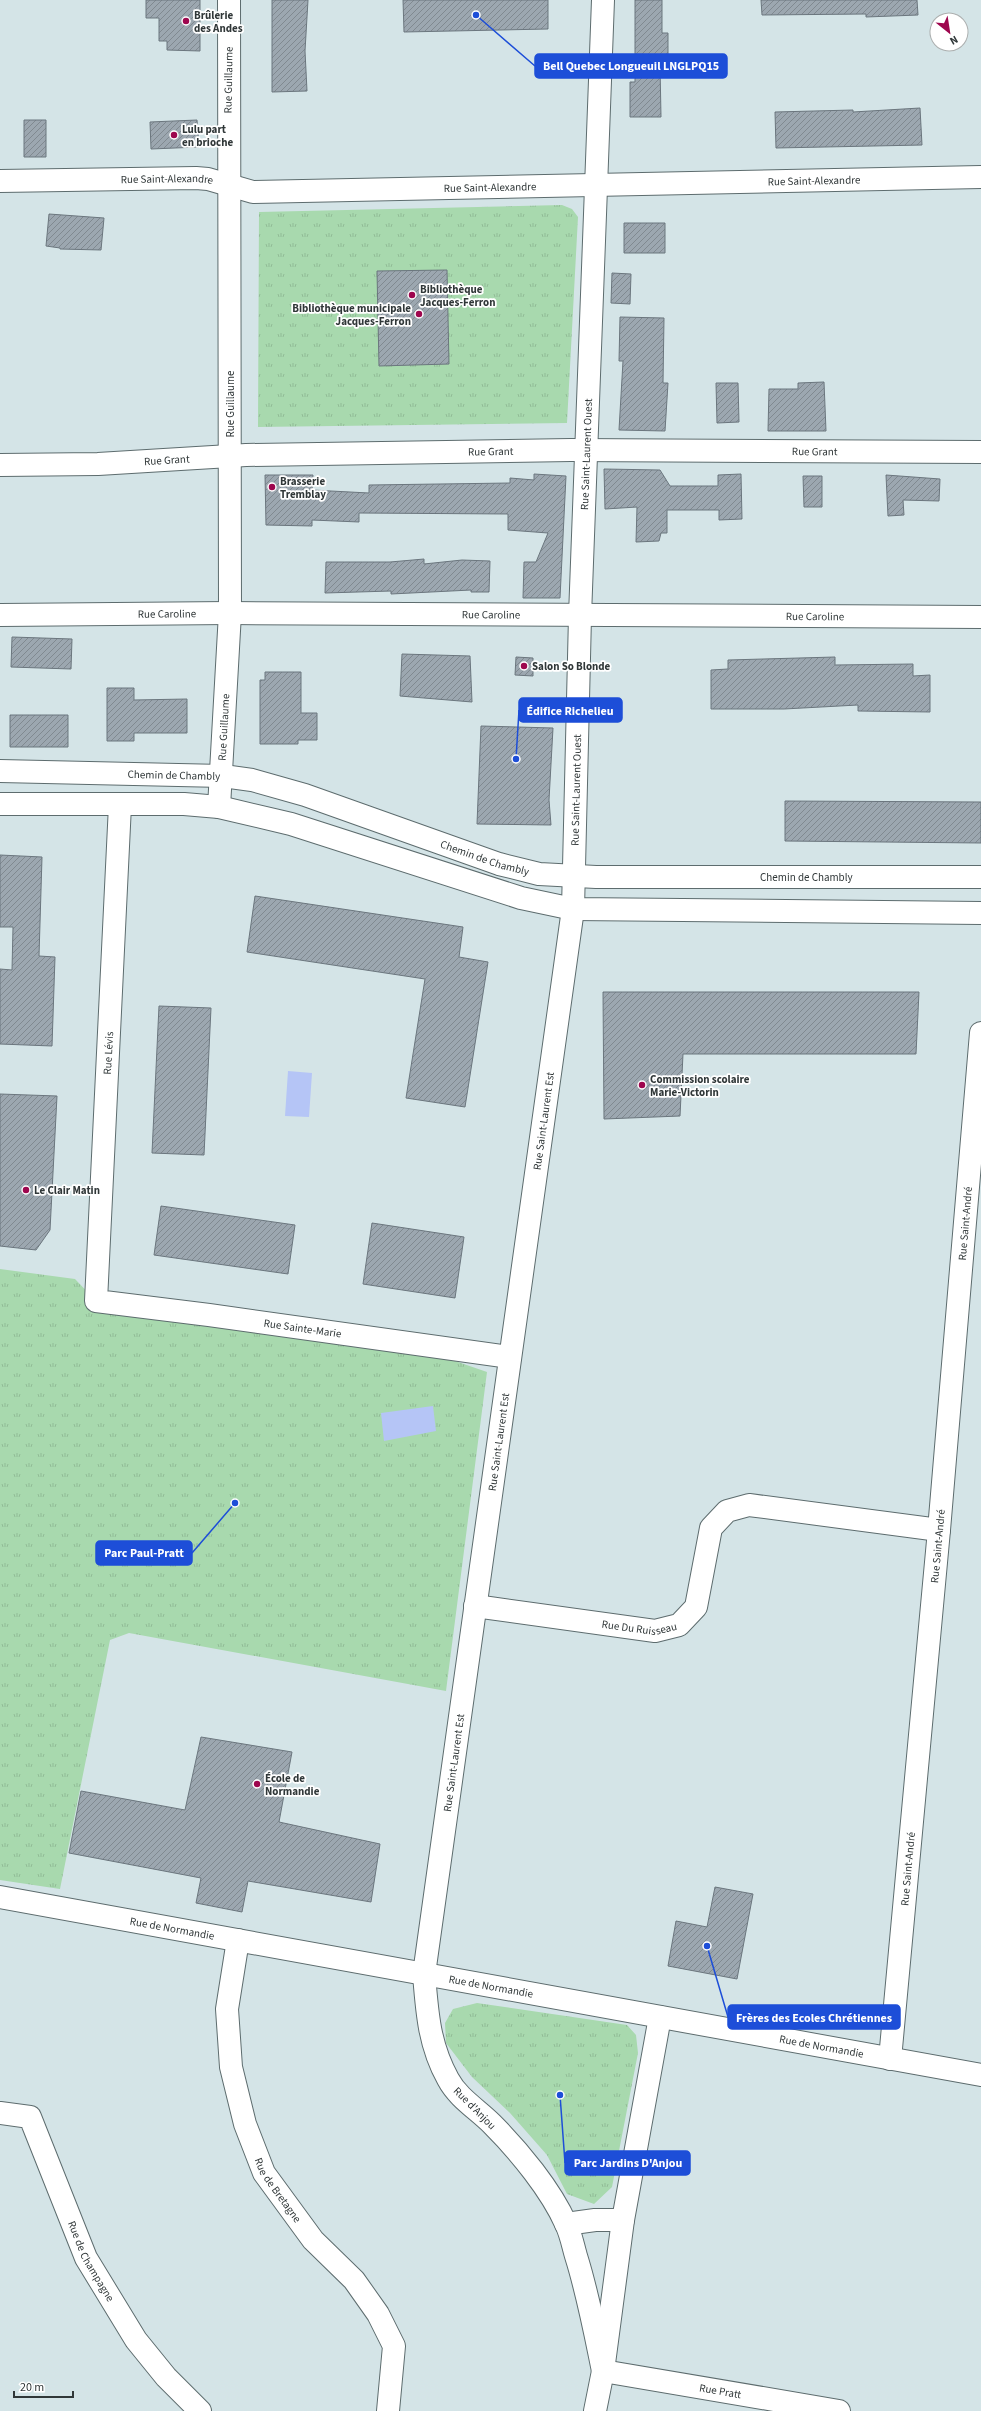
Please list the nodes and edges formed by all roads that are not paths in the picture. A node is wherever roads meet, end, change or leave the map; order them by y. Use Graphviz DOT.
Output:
graph roads {
  1 [pos="229,0"];
  2 [pos="603,0"];
  3 [pos="981,177"];
  4 [pos="0,181"];
  5 [pos="596,184"];
  6 [pos="229,185"];
  7 [pos="587,451"];
  8 [pos="981,452"];
  9 [pos="229,456"];
  10 [pos="0,465"];
  11 [pos="230,613"];
  12 [pos="0,615"];
  13 [pos="580,616"];
  14 [pos="981,617"];
  15 [pos="0,771"];
  16 [pos="223,776"];
  17 [pos="0,804"];
  18 [pos="120,805"];
  19 [pos="219,807"];
  20 [pos="573,876"];
  21 [pos="981,877"];
  22 [pos="572,909"];
  23 [pos="981,914"];
  24 [pos="981,1034"];
  25 [pos="96,1301"];
  26 [pos="510,1357"];
  27 [pos="939,1530"];
  28 [pos="475,1606"];
  29 [pos="0,1897"];
  30 [pos="238,1940"];
  31 [pos="424,1974"];
  32 [pos="660,2017"];
  33 [pos="890,2059"];
  34 [pos="981,2075"];
  35 [pos="0,2113"];
  36 [pos="623,2220"];
  37 [pos="566,2224"];
  38 [pos="603,2371"];
  39 [pos="200,2411"];
  40 [pos="388,2411"];
  41 [pos="595,2411"];
  42 [pos="838,2411"];
  1 -- 6 [label="street, Rue Guillaume"];
  2 -- 5 [label="street, Rue Saint-Laurent Ouest"];
  3 -- 5 [label="street, Rue Saint-Alexandre"];
  4 -- 6 [label="street, Rue Saint-Alexandre"];
  5 -- 6 [label="street, Rue Saint-Alexandre"];
  5 -- 7 [label="street, Rue Saint-Laurent Ouest"];
  6 -- 9 [label="street, Rue Guillaume"];
  7 -- 8 [label="street, Rue Grant"];
  7 -- 9 [label="street, Rue Grant"];
  7 -- 13 [label="street, Rue Saint-Laurent Ouest"];
  9 -- 10 [label="street, Rue Grant"];
  9 -- 11 [label="street, Rue Guillaume"];
  11 -- 12 [label="street, Rue Caroline"];
  11 -- 13 [label="street, Rue Caroline"];
  11 -- 16 [label="street, Rue Guillaume"];
  13 -- 14 [label="street, Rue Caroline"];
  13 -- 20 [label="street, Rue Saint-Laurent Ouest"];
  15 -- 16 [label="street, Chemin de Chambly"];
  16 -- 19 [label="street, Rue Guillaume"];
  16 -- 20 [label="street, Chemin de Chambly"];
  17 -- 18 [label="street"];
  18 -- 19 [label="street"];
  18 -- 25 [label="street, Rue Lévis"];
  19 -- 22 [label="street"];
  20 -- 21 [label="street, Chemin de Chambly"];
  20 -- 22 [label="street, Rue Saint-Laurent Ouest"];
  22 -- 23 [label="street"];
  22 -- 26 [label="street, Rue Saint-Laurent Est"];
  24 -- 27 [label="street, Rue Saint-André"];
  25 -- 26 [label="street, Rue Sainte-Marie"];
  26 -- 28 [label="street, Rue Saint-Laurent Est"];
  27 -- 28 [label="street, Rue Du Ruisseau"];
  27 -- 33 [label="street, Rue Saint-André"];
  28 -- 31 [label="street, Rue Saint-Laurent Est"];
  29 -- 30 [label="street, Rue de Normandie"];
  30 -- 31 [label="street, Rue de Normandie"];
  30 -- 40 [label="street, Rue de Bretagne"];
  31 -- 32 [label="street, Rue de Normandie"];
  31 -- 37 [label="street, Rue d'Anjou"];
  32 -- 33 [label="street, Rue de Normandie"];
  32 -- 36 [label="street, Rue d'Anjou"];
  33 -- 34 [label="street, Rue de Normandie"];
  35 -- 39 [label="street, Rue de Champagne"];
  36 -- 37 [label="street"];
  36 -- 38 [label="street, Rue d'Anjou"];
  37 -- 38 [label="street, Rue d'Anjou"];
  38 -- 41 [label="street, Rue d'Anjou"];
  38 -- 42 [label="street, Rue Pratt"];
}
